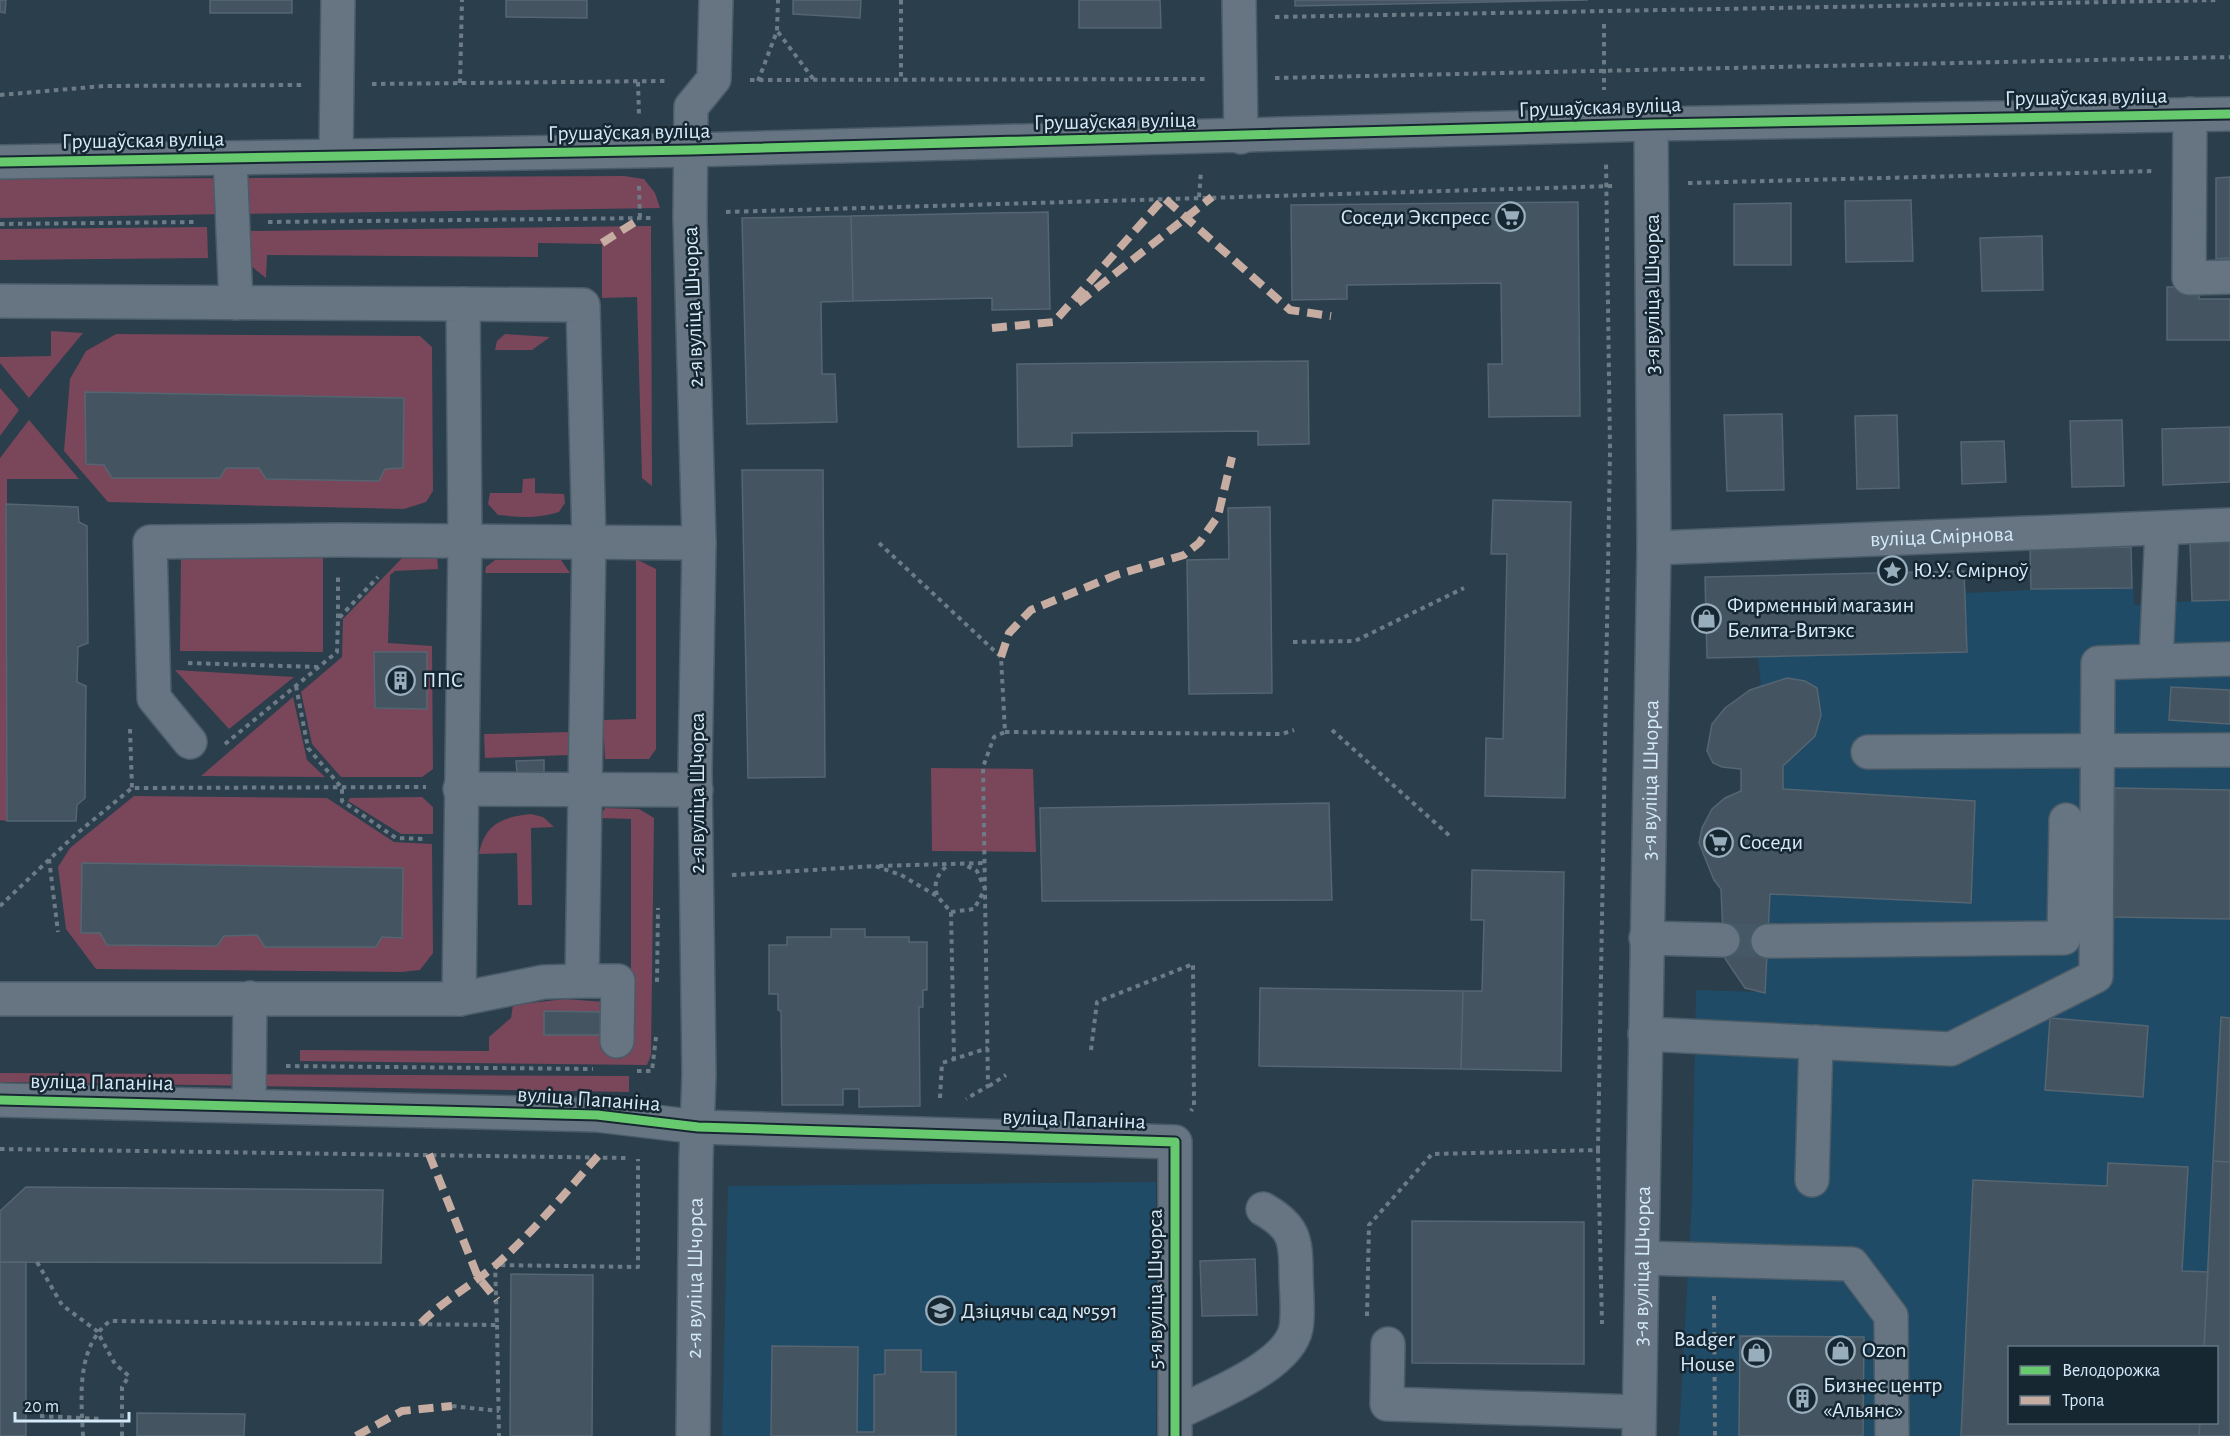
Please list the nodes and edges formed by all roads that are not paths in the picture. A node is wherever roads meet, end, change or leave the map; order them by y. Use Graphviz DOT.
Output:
graph roads {
  1 [pos="338,0"];
  2 [pos="716,0"];
  3 [pos="1239,0"];
  4 [pos="2190,114"];
  5 [pos="2230,114"];
  6 [pos="1651,124"];
  7 [pos="1241,137"];
  8 [pos="690,150"];
  9 [pos="336,156"];
  10 [pos="230,158"];
  11 [pos="0,162"];
  12 [pos="2230,277"];
  13 [pos="0,301"];
  14 [pos="236,303"];
  15 [pos="463,304"];
  16 [pos="2230,525"];
  17 [pos="2162,528"];
  18 [pos="465,541"];
  19 [pos="589,542"];
  20 [pos="699,543"];
  21 [pos="1654,548"];
  22 [pos="2230,659"];
  23 [pos="2156,661"];
  24 [pos="203,746"];
  25 [pos="2098,749"];
  26 [pos="2230,750"];
  27 [pos="1868,752"];
  28 [pos="460,789"];
  29 [pos="584,790"];
  30 [pos="696,790"];
  31 [pos="2066,819"];
  32 [pos="1646,938"];
  33 [pos="1723,940"];
  34 [pos="1768,941"];
  35 [pos="582,981"];
  36 [pos="250,998"];
  37 [pos="0,999"];
  38 [pos="459,999"];
  39 [pos="1645,1034"];
  40 [pos="617,1041"];
  41 [pos="1816,1042"];
  42 [pos="0,1100"];
  43 [pos="249,1105"];
  44 [pos="697,1142"];
  45 [pos="1175,1142"];
  46 [pos="1812,1180"];
  47 [pos="1263,1209"];
  48 [pos="1642,1258"];
  49 [pos="1388,1344"];
  50 [pos="1639,1424"];
  51 [pos="1175,1425"];
  52 [pos="693,1436"];
  53 [pos="1892,1436"];
  1 -- 9 [label="street"];
  2 -- 8 [label="street, 2-я вуліца Шчорса"];
  3 -- 7 [label="street"];
  4 -- 5 [label="street, Грушаўская вуліца"];
  4 -- 6 [label="street, Грушаўская вуліца"];
  4 -- 12 [label="street"];
  6 -- 7 [label="street, Грушаўская вуліца"];
  6 -- 21 [label="street, 3-я вуліца Шчорса"];
  7 -- 8 [label="street, Грушаўская вуліца"];
  8 -- 9 [label="street, Грушаўская вуліца"];
  8 -- 20 [label="street, 2-я вуліца Шчорса"];
  9 -- 10 [label="street, Грушаўская вуліца"];
  10 -- 11 [label="street, Грушаўская вуліца"];
  10 -- 14 [label="street"];
  13 -- 14 [label="street"];
  14 -- 15 [label="street"];
  15 -- 18 [label="street"];
  15 -- 19 [label="street"];
  16 -- 17 [label="street, вуліца Смірнова"];
  17 -- 21 [label="street, вуліца Смірнова"];
  17 -- 23 [label="street"];
  18 -- 19 [label="street"];
  18 -- 24 [label="street"];
  18 -- 28 [label="street"];
  19 -- 20 [label="street"];
  19 -- 29 [label="street"];
  20 -- 30 [label="street, 2-я вуліца Шчорса"];
  21 -- 32 [label="street, 3-я вуліца Шчорса"];
  22 -- 23 [label="street"];
  23 -- 25 [label="street"];
  25 -- 26 [label="street"];
  25 -- 27 [label="street"];
  25 -- 41 [label="street"];
  28 -- 29 [label="street"];
  28 -- 38 [label="street"];
  29 -- 30 [label="street"];
  29 -- 35 [label="street"];
  30 -- 44 [label="street, 2-я вуліца Шчорса"];
  31 -- 34 [label="street"];
  32 -- 33 [label="street"];
  32 -- 39 [label="street, 3-я вуліца Шчорса"];
  35 -- 38 [label="street"];
  35 -- 40 [label="street"];
  36 -- 37 [label="street"];
  36 -- 38 [label="street"];
  36 -- 43 [label="street"];
  39 -- 41 [label="street"];
  39 -- 48 [label="street, 3-я вуліца Шчорса"];
  41 -- 46 [label="street"];
  42 -- 43 [label="street, вуліца Папаніна"];
  43 -- 44 [label="street, вуліца Папаніна"];
  44 -- 45 [label="street, вуліца Папаніна"];
  44 -- 52 [label="street, 2-я вуліца Шчорса"];
  45 -- 51 [label="street, 5-я вуліца Шчорса"];
  47 -- 51 [label="street"];
  48 -- 50 [label="street, 3-я вуліца Шчорса"];
  48 -- 53 [label="street"];
  49 -- 50 [label="street"];
}
